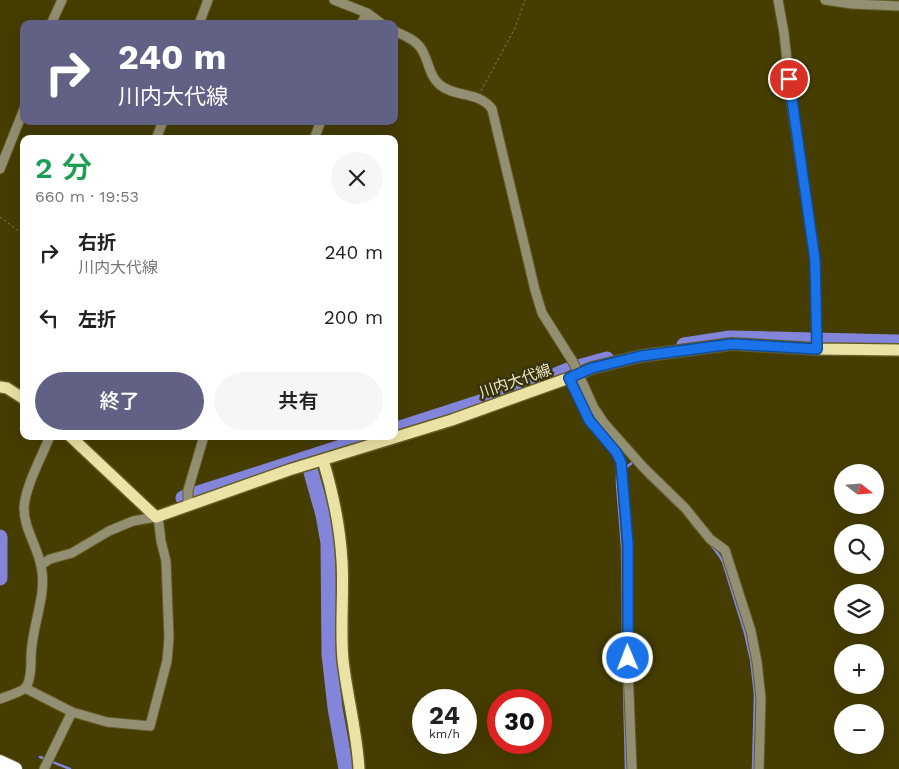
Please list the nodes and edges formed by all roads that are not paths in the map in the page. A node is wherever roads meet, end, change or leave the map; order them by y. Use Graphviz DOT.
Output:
graph roads {
  1 [pos="62,0"];
  2 [pos="208,0"];
  3 [pos="334,0"];
  4 [pos="778,0"];
  5 [pos="825,0"];
  6 [pos="899,6"];
  7 [pos="364,18"];
  8 [pos="54,20"];
  9 [pos="200,20"];
  10 [pos="398,33"];
  11 [pos="20,119"];
  12 [pos="0,169"];
  13 [pos="817,349"];
  14 [pos="899,350"];
  15 [pos="574,373"];
  16 [pos="0,387"];
  17 [pos="20,396"];
  18 [pos="398,437"];
  19 [pos="48,440"];
  20 [pos="74,440"];
  21 [pos="203,440"];
  22 [pos="388,440"];
  23 [pos="323,460"];
  24 [pos="187,503"];
  25 [pos="157,516"];
  26 [pos="41,564"];
  27 [pos="25,688"];
  28 [pos="3,698"];
  29 [pos="0,706"];
  30 [pos="72,712"];
  31 [pos="0,762"];
  32 [pos="45,768"];
  33 [pos="15,769"];
  34 [pos="359,769"];
  35 [pos="632,769"];
  36 [pos="759,769"];
  1 -- 8 [label="street"];
  2 -- 9 [label="street"];
  3 -- 7 [label="street"];
  4 -- 13 [label="street"];
  5 -- 6 [label="street"];
  10 -- 15 [label="street"];
  11 -- 12 [label="street"];
  13 -- 14 [label="main road, 川内大代線"];
  13 -- 15 [label="main road, 川内大代線"];
  15 -- 18 [label="main road, 川内大代線"];
  15 -- 35 [label="street"];
  15 -- 36 [label="street"];
  16 -- 17 [label="main road"];
  19 -- 26 [label="street"];
  20 -- 25 [label="main road"];
  21 -- 24 [label="street"];
  22 -- 23 [label="main road, 川内大代線"];
  23 -- 24 [label="main road, 川内大代線"];
  23 -- 34 [label="main road"];
  24 -- 25 [label="main road, 川内大代線"];
  25 -- 26 [label="street"];
  25 -- 30 [label="street"];
  26 -- 27 [label="street"];
  27 -- 28 [label="street"];
  27 -- 30 [label="street"];
  28 -- 29 [label="street"];
  30 -- 32 [label="street"];
  31 -- 33 [label="highway"];
}
